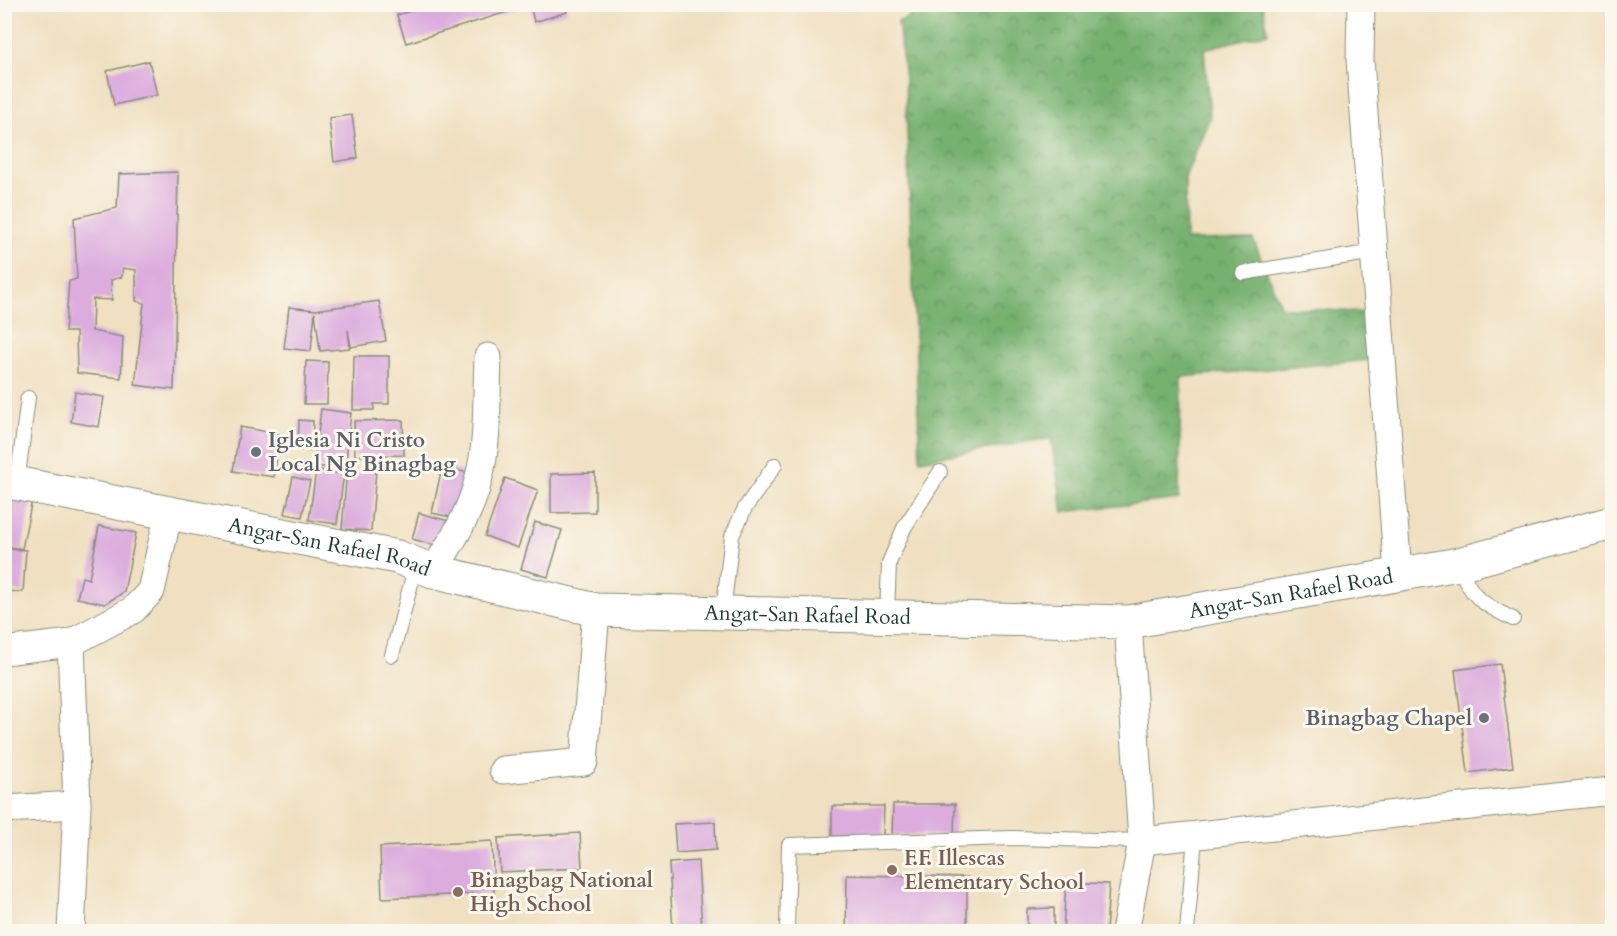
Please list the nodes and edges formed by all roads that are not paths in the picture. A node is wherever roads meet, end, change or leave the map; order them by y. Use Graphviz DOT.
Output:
graph roads {
  1 [pos="1361,4"];
  2 [pos="1374,252"];
  3 [pos="1244,273"];
  4 [pos="488,357"];
  5 [pos="28,398"];
  6 [pos="775,465"];
  7 [pos="940,472"];
  8 [pos="10,482"];
  9 [pos="169,512"];
  10 [pos="1612,523"];
  11 [pos="1459,564"];
  12 [pos="425,568"];
  13 [pos="1398,574"];
  14 [pos="596,610"];
  15 [pos="723,612"];
  16 [pos="887,615"];
  17 [pos="1513,619"];
  18 [pos="1128,622"];
  19 [pos="71,644"];
  20 [pos="4,651"];
  21 [pos="392,655"];
  22 [pos="503,770"];
  23 [pos="1612,791"];
  24 [pos="77,805"];
  25 [pos="4,809"];
  26 [pos="1195,836"];
  27 [pos="1142,841"];
  28 [pos="71,932"];
  29 [pos="787,932"];
  30 [pos="1125,932"];
  31 [pos="1187,932"];
  1 -- 2 [label="street"];
  2 -- 3 [label="lane"];
  2 -- 13 [label="street"];
  4 -- 12 [label="street"];
  5 -- 8 [label="lane"];
  6 -- 15 [label="lane"];
  7 -- 16 [label="lane"];
  8 -- 9 [label="main road, Angat-San Rafael Road"];
  9 -- 12 [label="main road, Angat-San Rafael Road"];
  9 -- 19 [label="street"];
  10 -- 11 [label="main road, Angat-San Rafael Road"];
  11 -- 13 [label="main road, Angat-San Rafael Road"];
  11 -- 17 [label="lane"];
  12 -- 14 [label="main road, Angat-San Rafael Road"];
  12 -- 21 [label="lane"];
  13 -- 18 [label="main road, Angat-San Rafael Road"];
  14 -- 15 [label="main road, Angat-San Rafael Road"];
  14 -- 22 [label="street"];
  15 -- 16 [label="main road, Angat-San Rafael Road"];
  16 -- 18 [label="main road, Angat-San Rafael Road"];
  18 -- 27 [label="street"];
  19 -- 20 [label="street"];
  19 -- 24 [label="street"];
  23 -- 26 [label="street"];
  24 -- 25 [label="street"];
  24 -- 28 [label="street"];
  26 -- 27 [label="street"];
  26 -- 31 [label="lane"];
  27 -- 29 [label="lane"];
  27 -- 30 [label="street"];
}
